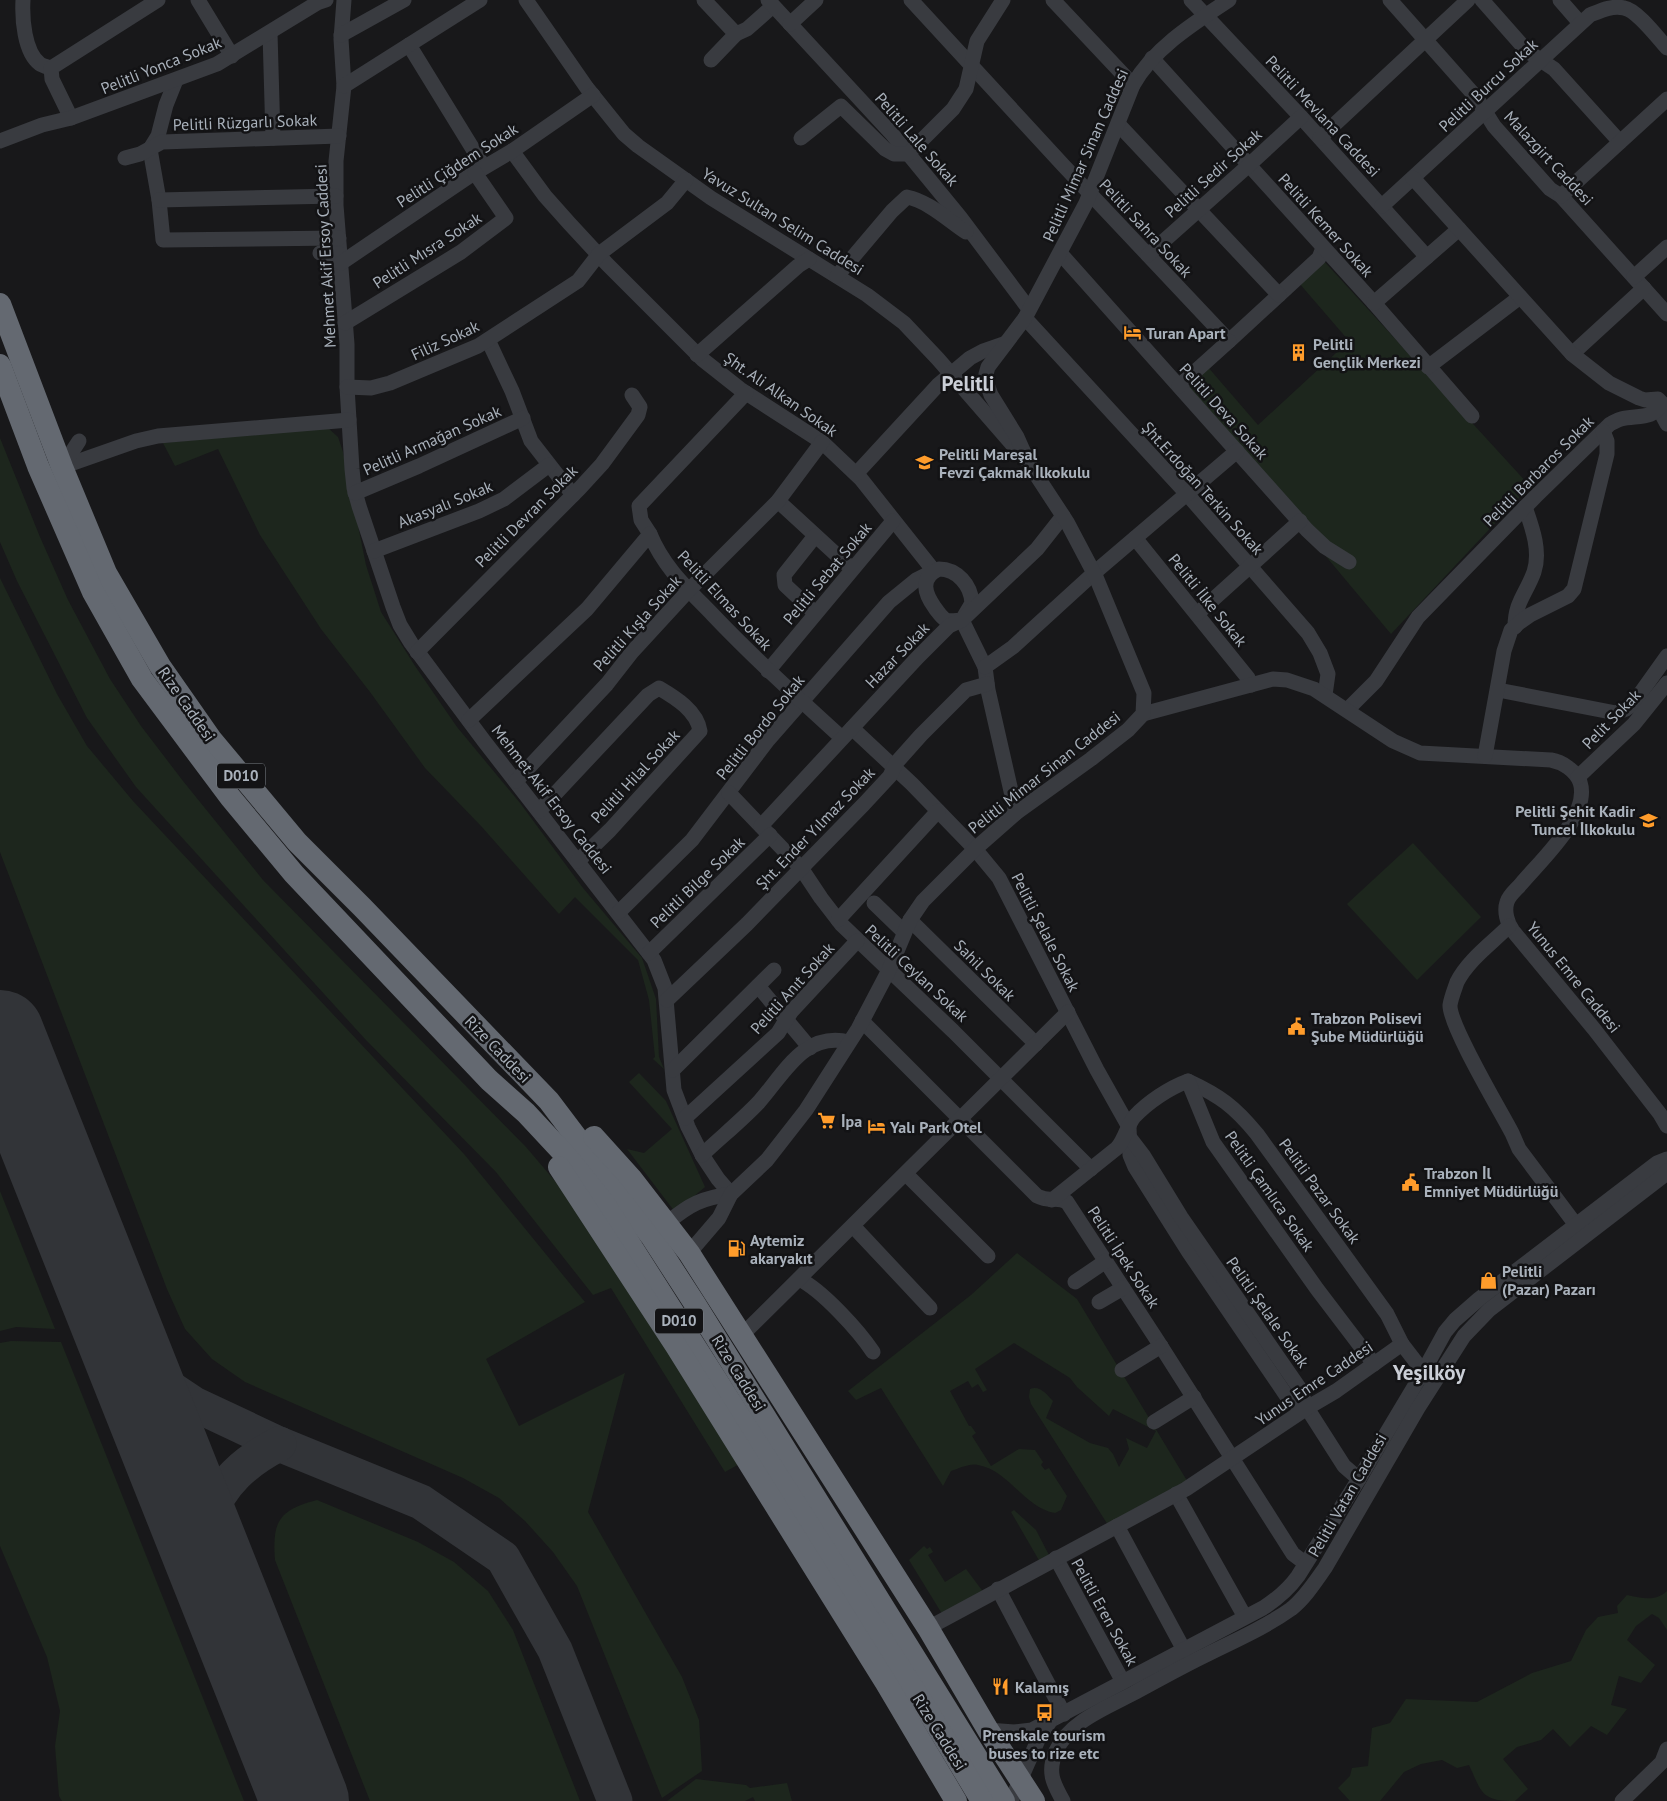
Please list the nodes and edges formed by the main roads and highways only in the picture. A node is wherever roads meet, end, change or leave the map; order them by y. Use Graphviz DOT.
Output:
graph roads {
  1 [pos="0,304"];
  2 [pos="0,365"];
  3 [pos="494,1046"];
  4 [pos="489,1080"];
  5 [pos="794,1482"];
  6 [pos="956,1801"];
  7 [pos="982,1801"];
  8 [pos="1004,1801"];
  9 [pos="1034,1801"];
  1 -- 3 [label="highway, Rize Caddesi / D010"];
  2 -- 4 [label="highway, Rize Caddesi / D010"];
  3 -- 5 [label="highway, Rize Caddesi / D010"];
  3 -- 9 [label="highway"];
  4 -- 5 [label="highway, Rize Caddesi / D010"];
  4 -- 6 [label="highway"];
  5 -- 7 [label="highway, Rize Caddesi / D010"];
  5 -- 8 [label="highway, Rize Caddesi / D010"];
}
